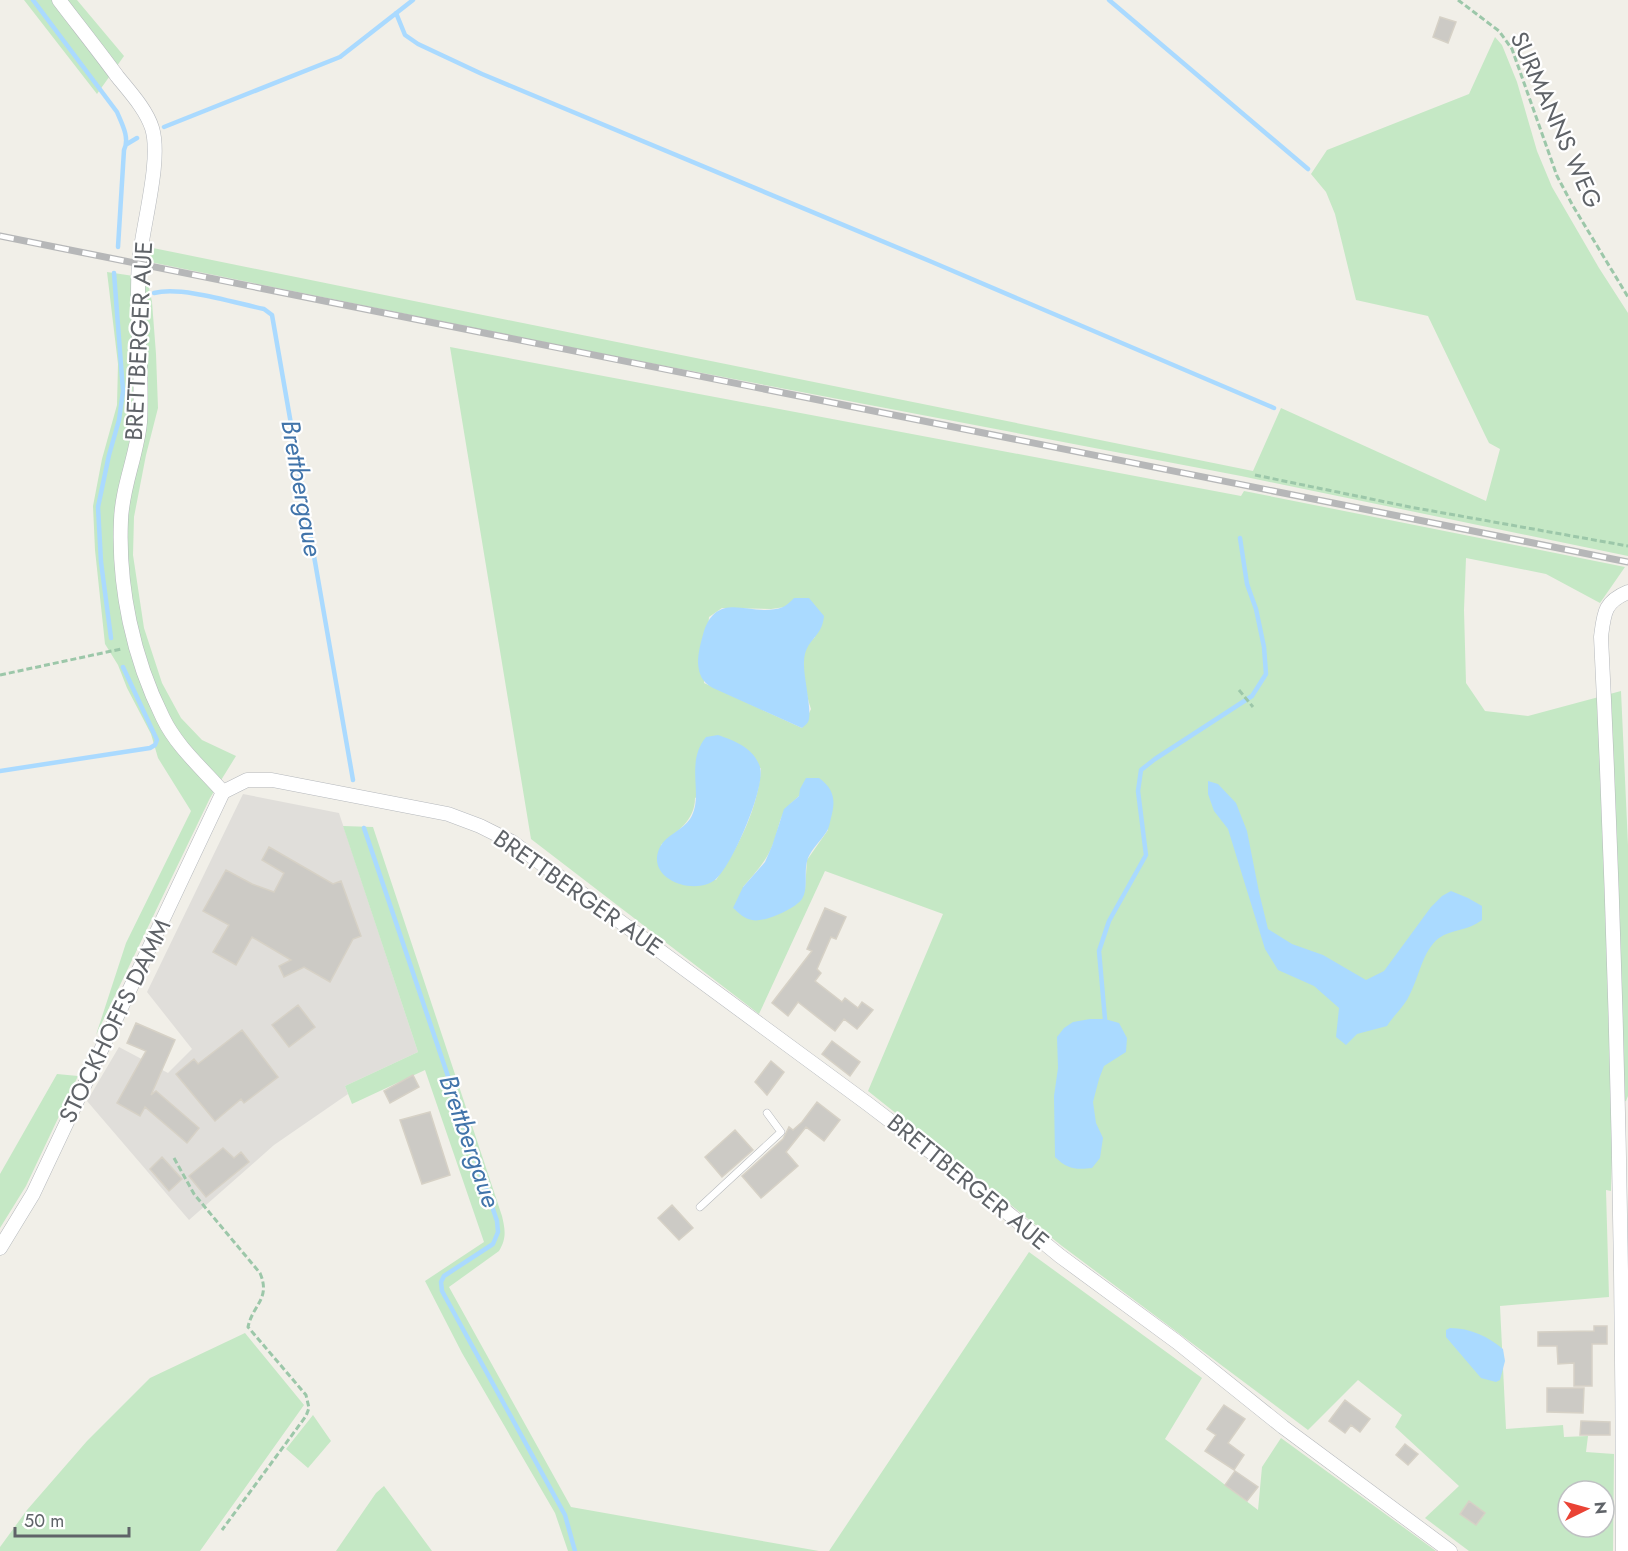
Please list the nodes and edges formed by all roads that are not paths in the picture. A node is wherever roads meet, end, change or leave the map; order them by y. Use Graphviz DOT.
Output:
graph roads {
  1 [pos="59,0"];
  2 [pos="1628,592"];
  3 [pos="223,792"];
  4 [pos="767,1113"];
  5 [pos="700,1207"];
  6 [pos="0,1248"];
  7 [pos="1450,1551"];
  8 [pos="1623,1551"];
  1 -- 3 [label="street, BRETTBERGER AUE"];
  2 -- 8 [label="street"];
  3 -- 6 [label="street, STOCKHOFFS DAMM"];
  3 -- 7 [label="street, BRETTBERGER AUE"];
  4 -- 5 [label="lane"];
}
